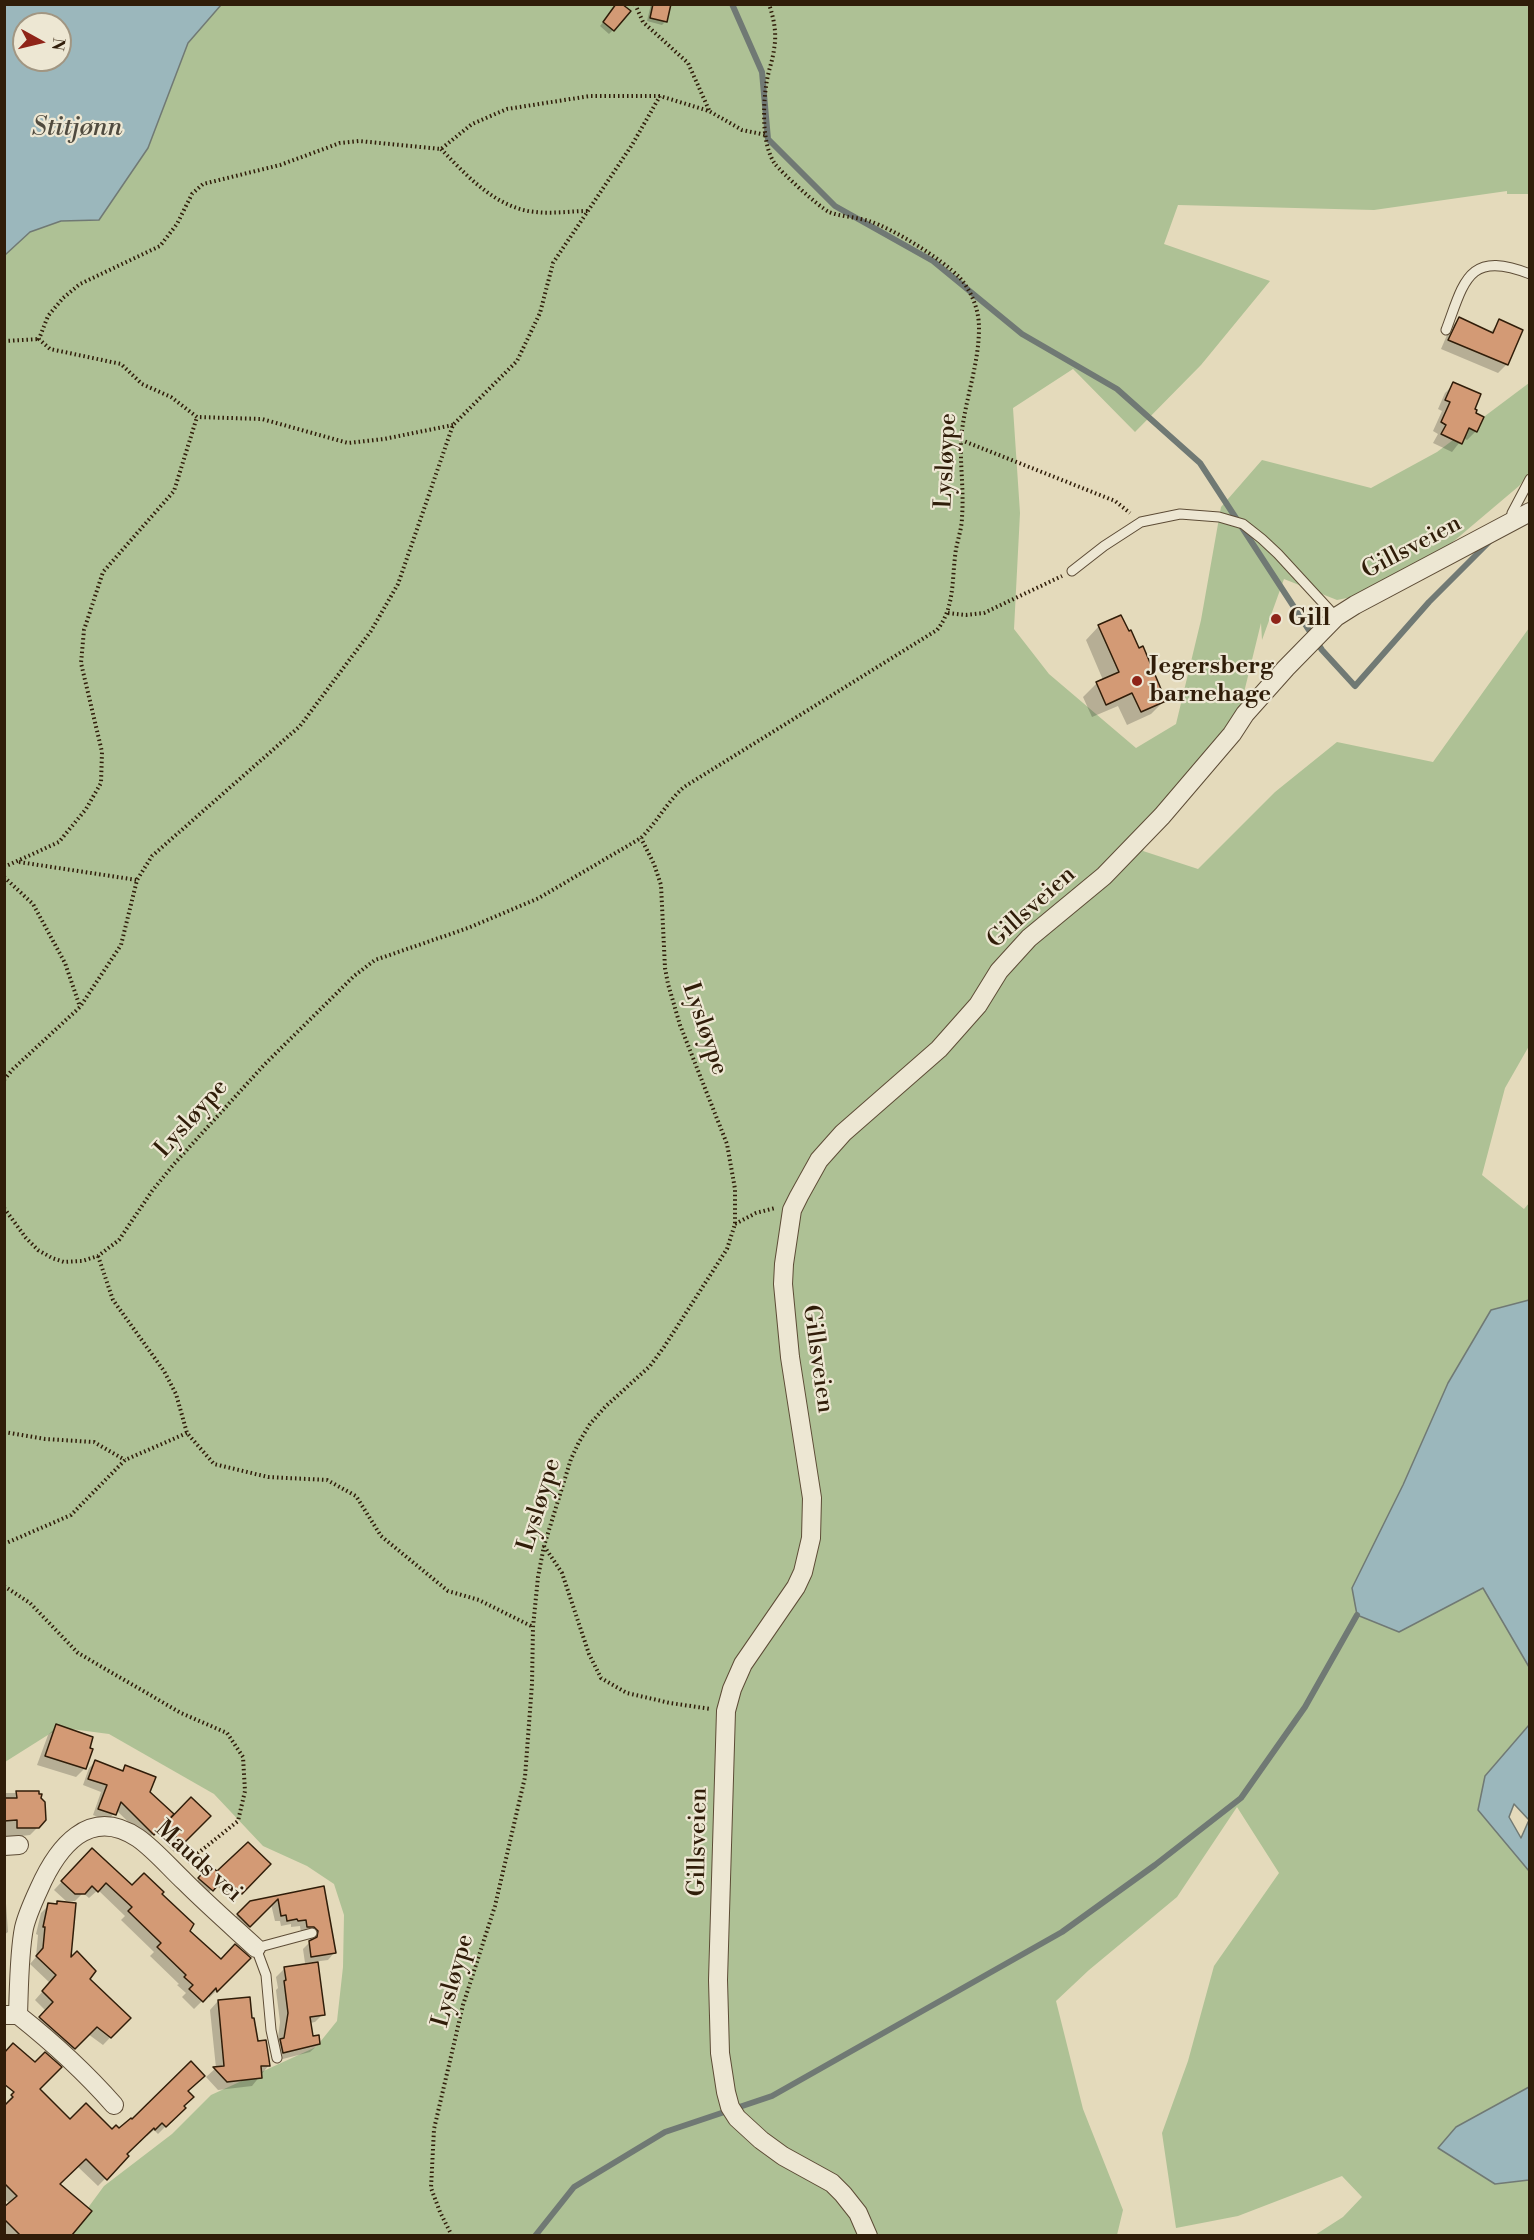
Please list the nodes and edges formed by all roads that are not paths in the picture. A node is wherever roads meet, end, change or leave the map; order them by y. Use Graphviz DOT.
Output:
graph roads {
  1 [pos="1530,274"];
  2 [pos="1446,330"];
  3 [pos="1530,479"];
  4 [pos="1530,512"];
  5 [pos="1511,521"];
  6 [pos="1072,571"];
  7 [pos="1336,617"];
  8 [pos="312,1933"];
  9 [pos="256,1948"];
  10 [pos="11,2015"];
  11 [pos="277,2058"];
  12 [pos="114,2105"];
  13 [pos="868,2235"];
  1 -- 2 [label="lane"];
  3 -- 5 [label="lane"];
  4 -- 5 [label="street, Gillsveien"];
  5 -- 7 [label="street, Gillsveien"];
  6 -- 7 [label="lane"];
  7 -- 13 [label="street, Gillsveien"];
  8 -- 9 [label="lane"];
  9 -- 10 [label="street, Mauds vei"];
  9 -- 11 [label="lane, Mauds vei"];
  10 -- 12 [label="street, Mauds vei"];
}
